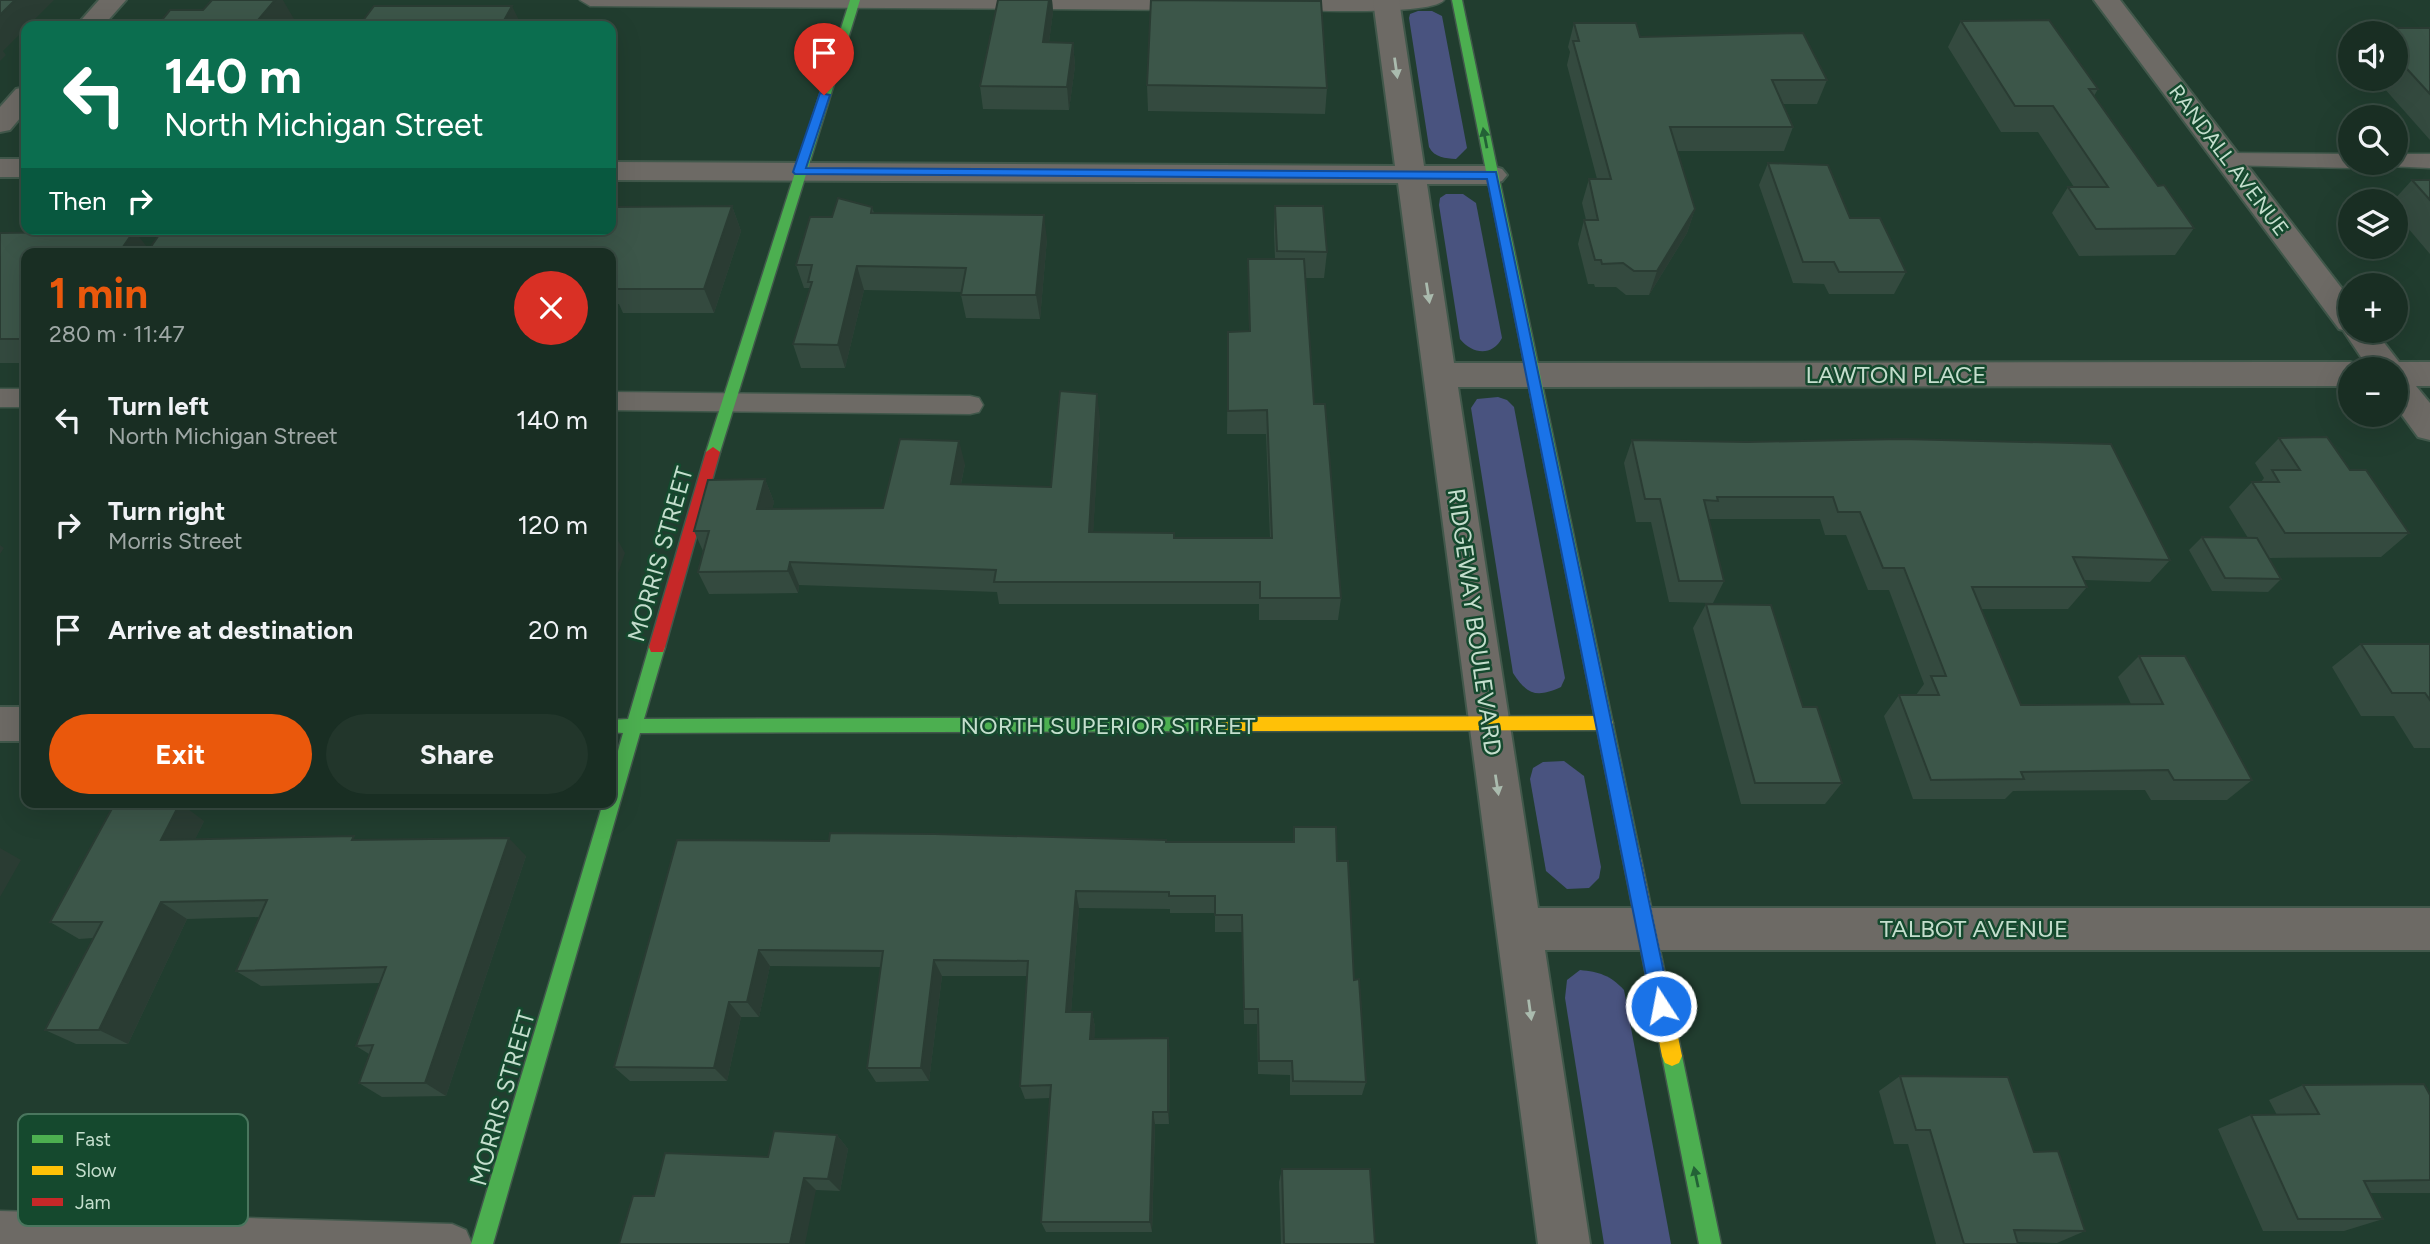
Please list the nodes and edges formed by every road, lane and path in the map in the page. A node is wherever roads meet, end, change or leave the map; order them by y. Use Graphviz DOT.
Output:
graph roads {
  1 [pos="113,0"];
  2 [pos="590,0"];
  3 [pos="1434,0"];
  4 [pos="1457,0"];
  5 [pos="2107,0"];
  6 [pos="855,1"];
  7 [pos="1387,3"];
  8 [pos="1211,4"];
  9 [pos="1265,4"];
  10 [pos="94,21"];
  11 [pos="21,101"];
  12 [pos="0,124"];
  13 [pos="2231,160"];
  14 [pos="2338,161"];
  15 [pos="2408,161"];
  16 [pos="2430,161"];
  17 [pos="0,168"];
  18 [pos="21,168"];
  19 [pos="616,171"];
  20 [pos="799,172"];
  21 [pos="1492,175"];
  22 [pos="1410,176"];
  23 [pos="2338,305"];
  24 [pos="2338,374"];
  25 [pos="2408,374"];
  26 [pos="2430,374"];
  27 [pos="1441,375"];
  28 [pos="1534,375"];
  29 [pos="0,398"];
  30 [pos="21,398"];
  31 [pos="2408,399"];
  32 [pos="616,401"];
  33 [pos="727,401"];
  34 [pos="970,405"];
  35 [pos="2430,428"];
  36 [pos="1605,723"];
  37 [pos="0,724"];
  38 [pos="21,724"];
  39 [pos="1488,725"];
  40 [pos="616,726"];
  41 [pos="635,726"];
  42 [pos="616,790"];
  43 [pos="611,808"];
  44 [pos="1645,927"];
  45 [pos="1519,929"];
  46 [pos="2430,929"];
  47 [pos="0,1231"];
  48 [pos="452,1244"];
  49 [pos="482,1244"];
  50 [pos="1564,1244"];
  51 [pos="1710,1244"];
  1 -- 10 [label="street"];
  2 -- 6 [label="lane"];
  3 -- 7 [label="lane"];
  21 -- 4 [label="street, one-way"];
  5 -- 13 [label="street, RANDALL AVENUE"];
  6 -- 8 [label="lane"];
  6 -- 20 [label="street, MORRIS STREET"];
  7 -- 9 [label="lane"];
  7 -- 22 [label="street, RIDGEWAY BOULEVARD, one-way"];
  11 -- 12 [label="street"];
  13 -- 14 [label="lane"];
  13 -- 23 [label="street, RANDALL AVENUE"];
  15 -- 16 [label="lane"];
  17 -- 18 [label="street"];
  19 -- 20 [label="street"];
  20 -- 22 [label="street"];
  20 -- 33 [label="street, MORRIS STREET"];
  21 -- 22 [label="street"];
  21 -- 28 [label="street"];
  22 -- 27 [label="street, RIDGEWAY BOULEVARD, one-way"];
  24 -- 28 [label="street, LAWTON PLACE"];
  25 -- 26 [label="street"];
  27 -- 28 [label="street, LAWTON PLACE"];
  27 -- 39 [label="street, RIDGEWAY BOULEVARD"];
  28 -- 36 [label="street"];
  29 -- 30 [label="lane"];
  31 -- 35 [label="street"];
  32 -- 33 [label="lane"];
  33 -- 34 [label="lane"];
  33 -- 41 [label="street, MORRIS STREET"];
  36 -- 39 [label="street, NORTH SUPERIOR STREET"];
  36 -- 44 [label="street"];
  37 -- 38 [label="street"];
  39 -- 41 [label="street, NORTH SUPERIOR STREET"];
  39 -- 45 [label="street, RIDGEWAY BOULEVARD, one-way"];
  40 -- 41 [label="street, NORTH SUPERIOR STREET"];
  41 -- 42 [label="street, MORRIS STREET"];
  43 -- 49 [label="street, MORRIS STREET"];
  44 -- 45 [label="street, TALBOT AVENUE"];
  44 -- 46 [label="street, TALBOT AVENUE"];
  51 -- 44 [label="street, one-way"];
  45 -- 50 [label="street, RIDGEWAY BOULEVARD, one-way"];
  47 -- 48 [label="lane"];
}
